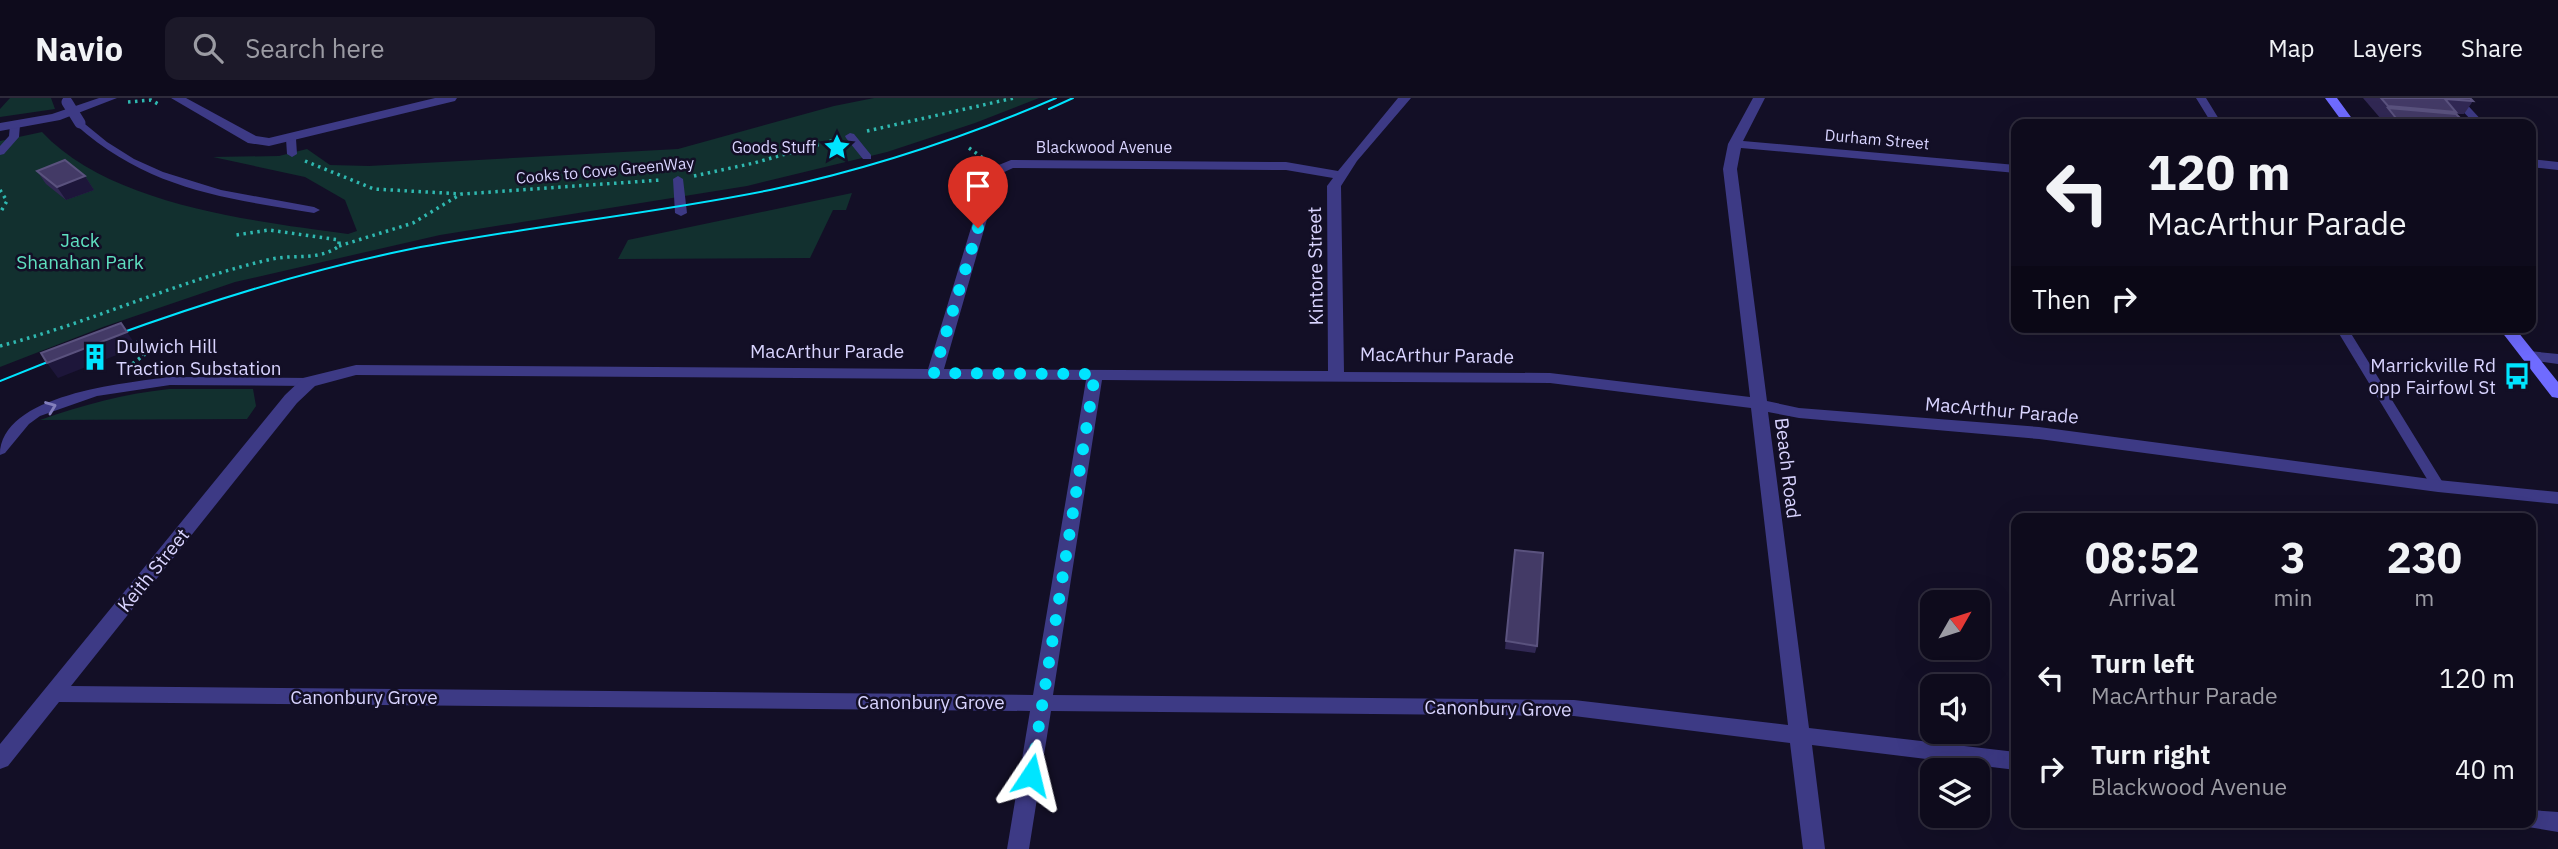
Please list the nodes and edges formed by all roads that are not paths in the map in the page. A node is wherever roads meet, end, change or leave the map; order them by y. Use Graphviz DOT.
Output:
graph roads {
  1 [pos="111,98"];
  2 [pos="177,98"];
  3 [pos="451,98"];
  4 [pos="1405,98"];
  5 [pos="1759,98"];
  6 [pos="2201,98"];
  7 [pos="2331,98"];
  8 [pos="2455,98"];
  9 [pos="66,100"];
  10 [pos="2214,119"];
  11 [pos="2346,119"];
  12 [pos="2475,119"];
  13 [pos="15,125"];
  14 [pos="0,127"];
  15 [pos="850,136"];
  16 [pos="290,139"];
  17 [pos="1735,144"];
  18 [pos="0,152"];
  19 [pos="292,154"];
  20 [pos="867,157"];
  21 [pos="2536,164"];
  22 [pos="2558,166"];
  23 [pos="2011,169"];
  24 [pos="1340,175"];
  25 [pos="678,179"];
  26 [pos="314,211"];
  27 [pos="681,213"];
  28 [pos="2345,333"];
  29 [pos="2511,333"];
  30 [pos="2529,356"];
  31 [pos="2558,359"];
  32 [pos="934,373"];
  33 [pos="1095,374"];
  34 [pos="1336,375"];
  35 [pos="309,382"];
  36 [pos="2558,393"];
  37 [pos="1759,405"];
  38 [pos="0,450"];
  39 [pos="2438,486"];
  40 [pos="2558,498"];
  41 [pos="54,694"];
  42 [pos="1043,703"];
  43 [pos="1799,736"];
  44 [pos="0,760"];
  45 [pos="2011,760"];
  46 [pos="2536,820"];
  47 [pos="2558,822"];
  48 [pos="1018,849"];
  49 [pos="1814,849"];
  1 -- 13 [label="street"];
  2 -- 16 [label="street"];
  3 -- 16 [label="street"];
  4 -- 24 [label="street, Kintore Street"];
  5 -- 17 [label="street, Beach Road"];
  6 -- 10 [label="lane"];
  7 -- 11 [label="main road"];
  8 -- 12 [label="lane"];
  9 -- 26 [label="lane, bridge"];
  13 -- 14 [label="street"];
  13 -- 18 [label="lane"];
  15 -- 20 [label="lane"];
  16 -- 19 [label="lane"];
  17 -- 23 [label="street, Durham Street"];
  17 -- 37 [label="street, Beach Road"];
  21 -- 22 [label="street"];
  24 -- 32 [label="street, Blackwood Avenue"];
  24 -- 34 [label="street, Kintore Street"];
  25 -- 27 [label="lane"];
  28 -- 39 [label="lane"];
  29 -- 30 [label="main road"];
  30 -- 31 [label="street"];
  30 -- 36 [label="main road"];
  32 -- 33 [label="street, MacArthur Parade"];
  32 -- 35 [label="street, MacArthur Parade"];
  33 -- 34 [label="street, MacArthur Parade"];
  33 -- 42 [label="street"];
  34 -- 37 [label="street, MacArthur Parade"];
  38 -- 35 [label="lane, one-way"];
  35 -- 41 [label="street, Keith Street"];
  37 -- 39 [label="street, MacArthur Parade"];
  37 -- 43 [label="street, Beach Road"];
  39 -- 40 [label="street, MacArthur Parade"];
  41 -- 42 [label="street, Canonbury Grove"];
  41 -- 44 [label="street, Keith Street"];
  42 -- 43 [label="street, Canonbury Grove"];
  42 -- 48 [label="street"];
  43 -- 45 [label="street, Canonbury Grove"];
  43 -- 49 [label="street, Beach Road"];
  46 -- 47 [label="street"];
}
